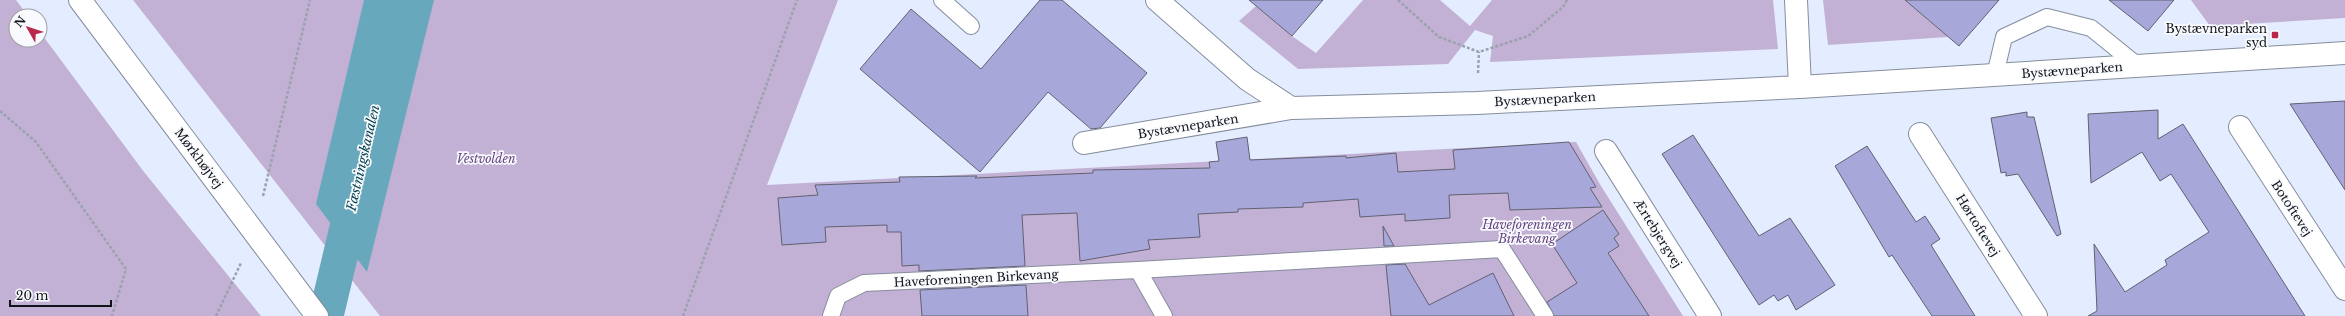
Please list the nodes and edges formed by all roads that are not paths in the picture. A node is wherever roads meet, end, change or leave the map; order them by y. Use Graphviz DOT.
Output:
graph roads {
  1 [pos="80,0"];
  2 [pos="942,0"];
  3 [pos="1157,0"];
  4 [pos="1796,0"];
  5 [pos="971,26"];
  6 [pos="2345,54"];
  7 [pos="2138,66"];
  8 [pos="1995,75"];
  9 [pos="1800,87"];
  10 [pos="1291,108"];
  11 [pos="2240,126"];
  12 [pos="1920,134"];
  13 [pos="1084,143"];
  14 [pos="1606,151"];
  15 [pos="1138,270"];
  16 [pos="2345,289"];
  17 [pos="317,316"];
  18 [pos="831,316"];
  19 [pos="1164,316"];
  20 [pos="1545,316"];
  21 [pos="1710,316"];
  22 [pos="2036,316"];
  1 -- 17 [label="street, Mørkhøjvej"];
  2 -- 5 [label="lane"];
  3 -- 10 [label="street"];
  4 -- 9 [label="street"];
  6 -- 7 [label="street, Bystævneparken"];
  7 -- 8 [label="street, Bystævneparken"];
  7 -- 8 [label="lane"];
  8 -- 9 [label="street, Bystævneparken"];
  9 -- 10 [label="street, Bystævneparken"];
  10 -- 13 [label="street, Bystævneparken"];
  11 -- 16 [label="street, Botoftevej"];
  12 -- 22 [label="street, Hørtoftevej"];
  14 -- 21 [label="street, Ærtebjergvej"];
  15 -- 18 [label="lane, Haveforeningen Birkevang"];
  15 -- 19 [label="lane"];
  15 -- 20 [label="lane, Haveforeningen Birkevang"];
}
